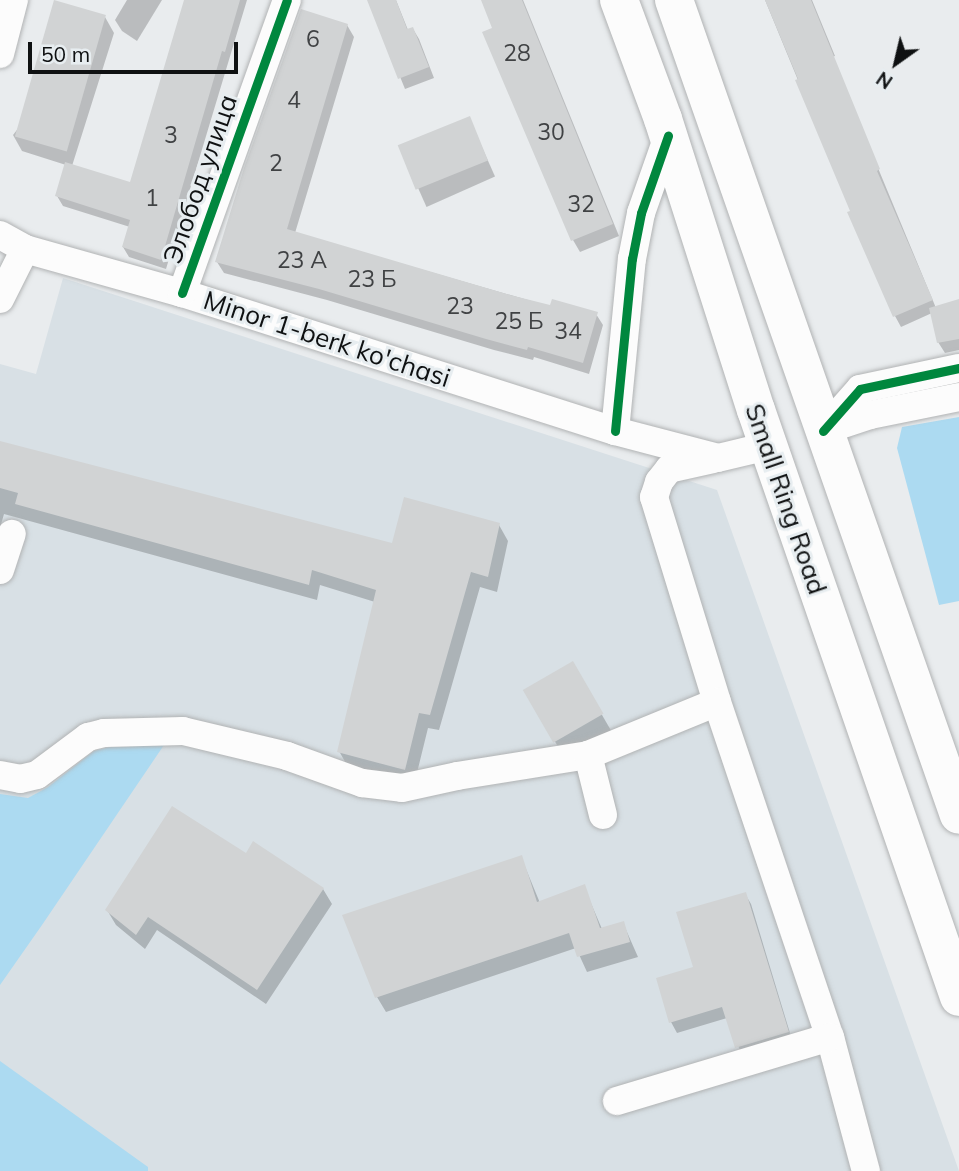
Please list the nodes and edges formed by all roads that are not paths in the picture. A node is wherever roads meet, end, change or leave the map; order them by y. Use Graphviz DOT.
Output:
graph roads {
  1 [pos="14,0"];
  2 [pos="288,0"];
  3 [pos="619,0"];
  4 [pos="674,0"];
  5 [pos="0,54"];
  6 [pos="668,136"];
  7 [pos="0,235"];
  8 [pos="26,248"];
  9 [pos="182,293"];
  10 [pos="0,299"];
  11 [pos="959,368"];
  12 [pos="959,397"];
  13 [pos="615,431"];
  14 [pos="823,431"];
  15 [pos="768,446"];
  16 [pos="718,458"];
  17 [pos="12,534"];
  18 [pos="0,570"];
  19 [pos="891,617"];
  20 [pos="834,638"];
  21 [pos="717,702"];
  22 [pos="588,755"];
  23 [pos="0,775"];
  24 [pos="603,815"];
  25 [pos="959,815"];
  26 [pos="959,997"];
  27 [pos="830,1037"];
  28 [pos="617,1101"];
  29 [pos="866,1171"];
  1 -- 5 [label="street"];
  2 -- 9 [label="street, Элобод улица"];
  3 -- 6 [label="highway, Small Ring Road"];
  4 -- 14 [label="highway"];
  6 -- 13 [label="street"];
  6 -- 15 [label="highway, Small Ring Road"];
  7 -- 8 [label="street, Minor 1-berk ko'chasi"];
  8 -- 9 [label="street, Minor 1-berk ko'chasi"];
  8 -- 10 [label="street"];
  9 -- 13 [label="street, Minor 1-berk ko'chasi"];
  11 -- 14 [label="street"];
  12 -- 14 [label="street"];
  13 -- 16 [label="street, Minor 1-berk ko'chasi"];
  14 -- 19 [label="highway"];
  15 -- 16 [label="street, Minor 1-berk ko'chasi"];
  15 -- 20 [label="highway, Small Ring Road"];
  16 -- 21 [label="street"];
  17 -- 18 [label="street"];
  19 -- 20 [label="highway"];
  19 -- 25 [label="highway"];
  20 -- 26 [label="highway, Small Ring Road"];
  21 -- 22 [label="street"];
  21 -- 27 [label="street"];
  22 -- 23 [label="street"];
  22 -- 24 [label="street"];
  27 -- 28 [label="street"];
  27 -- 29 [label="street"];
}
